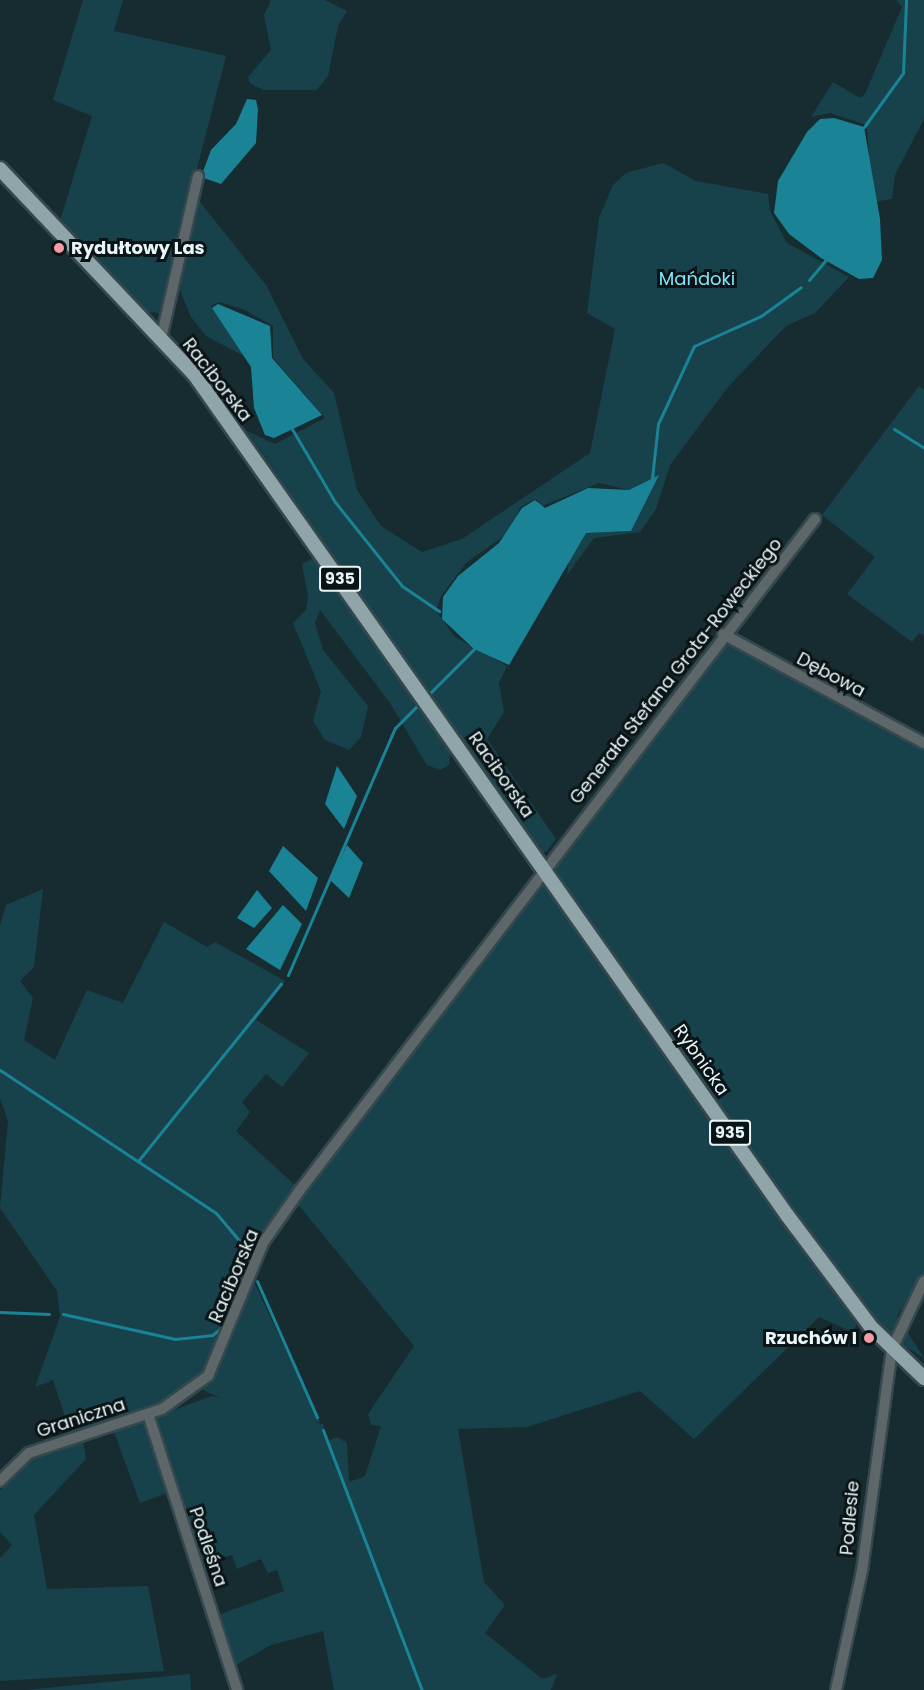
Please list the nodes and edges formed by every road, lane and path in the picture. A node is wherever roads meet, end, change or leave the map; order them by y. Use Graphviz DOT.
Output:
graph roads {
  1 [pos="0,169"];
  2 [pos="198,176"];
  3 [pos="161,339"];
  4 [pos="815,519"];
  5 [pos="723,634"];
  6 [pos="924,743"];
  7 [pos="545,869"];
  8 [pos="924,1281"];
  9 [pos="892,1349"];
  10 [pos="924,1378"];
  11 [pos="148,1414"];
  12 [pos="0,1481"];
  13 [pos="237,1690"];
  14 [pos="836,1690"];
  1 -- 3 [label="main road, Raciborska / 935"];
  2 -- 3 [label="street"];
  3 -- 7 [label="main road, Raciborska / 935"];
  4 -- 5 [label="street, Generała Stefana Grota-Roweckiego"];
  5 -- 6 [label="street, Dębowa"];
  5 -- 7 [label="street, Generała Stefana Grota-Roweckiego"];
  7 -- 9 [label="main road, Rybnicka / 935"];
  7 -- 11 [label="street, Raciborska"];
  8 -- 9 [label="street"];
  9 -- 10 [label="main road, Rybnicka / 935"];
  9 -- 14 [label="street, Podlesie"];
  11 -- 12 [label="street, Graniczna"];
  11 -- 13 [label="street, Podleśna"];
}
